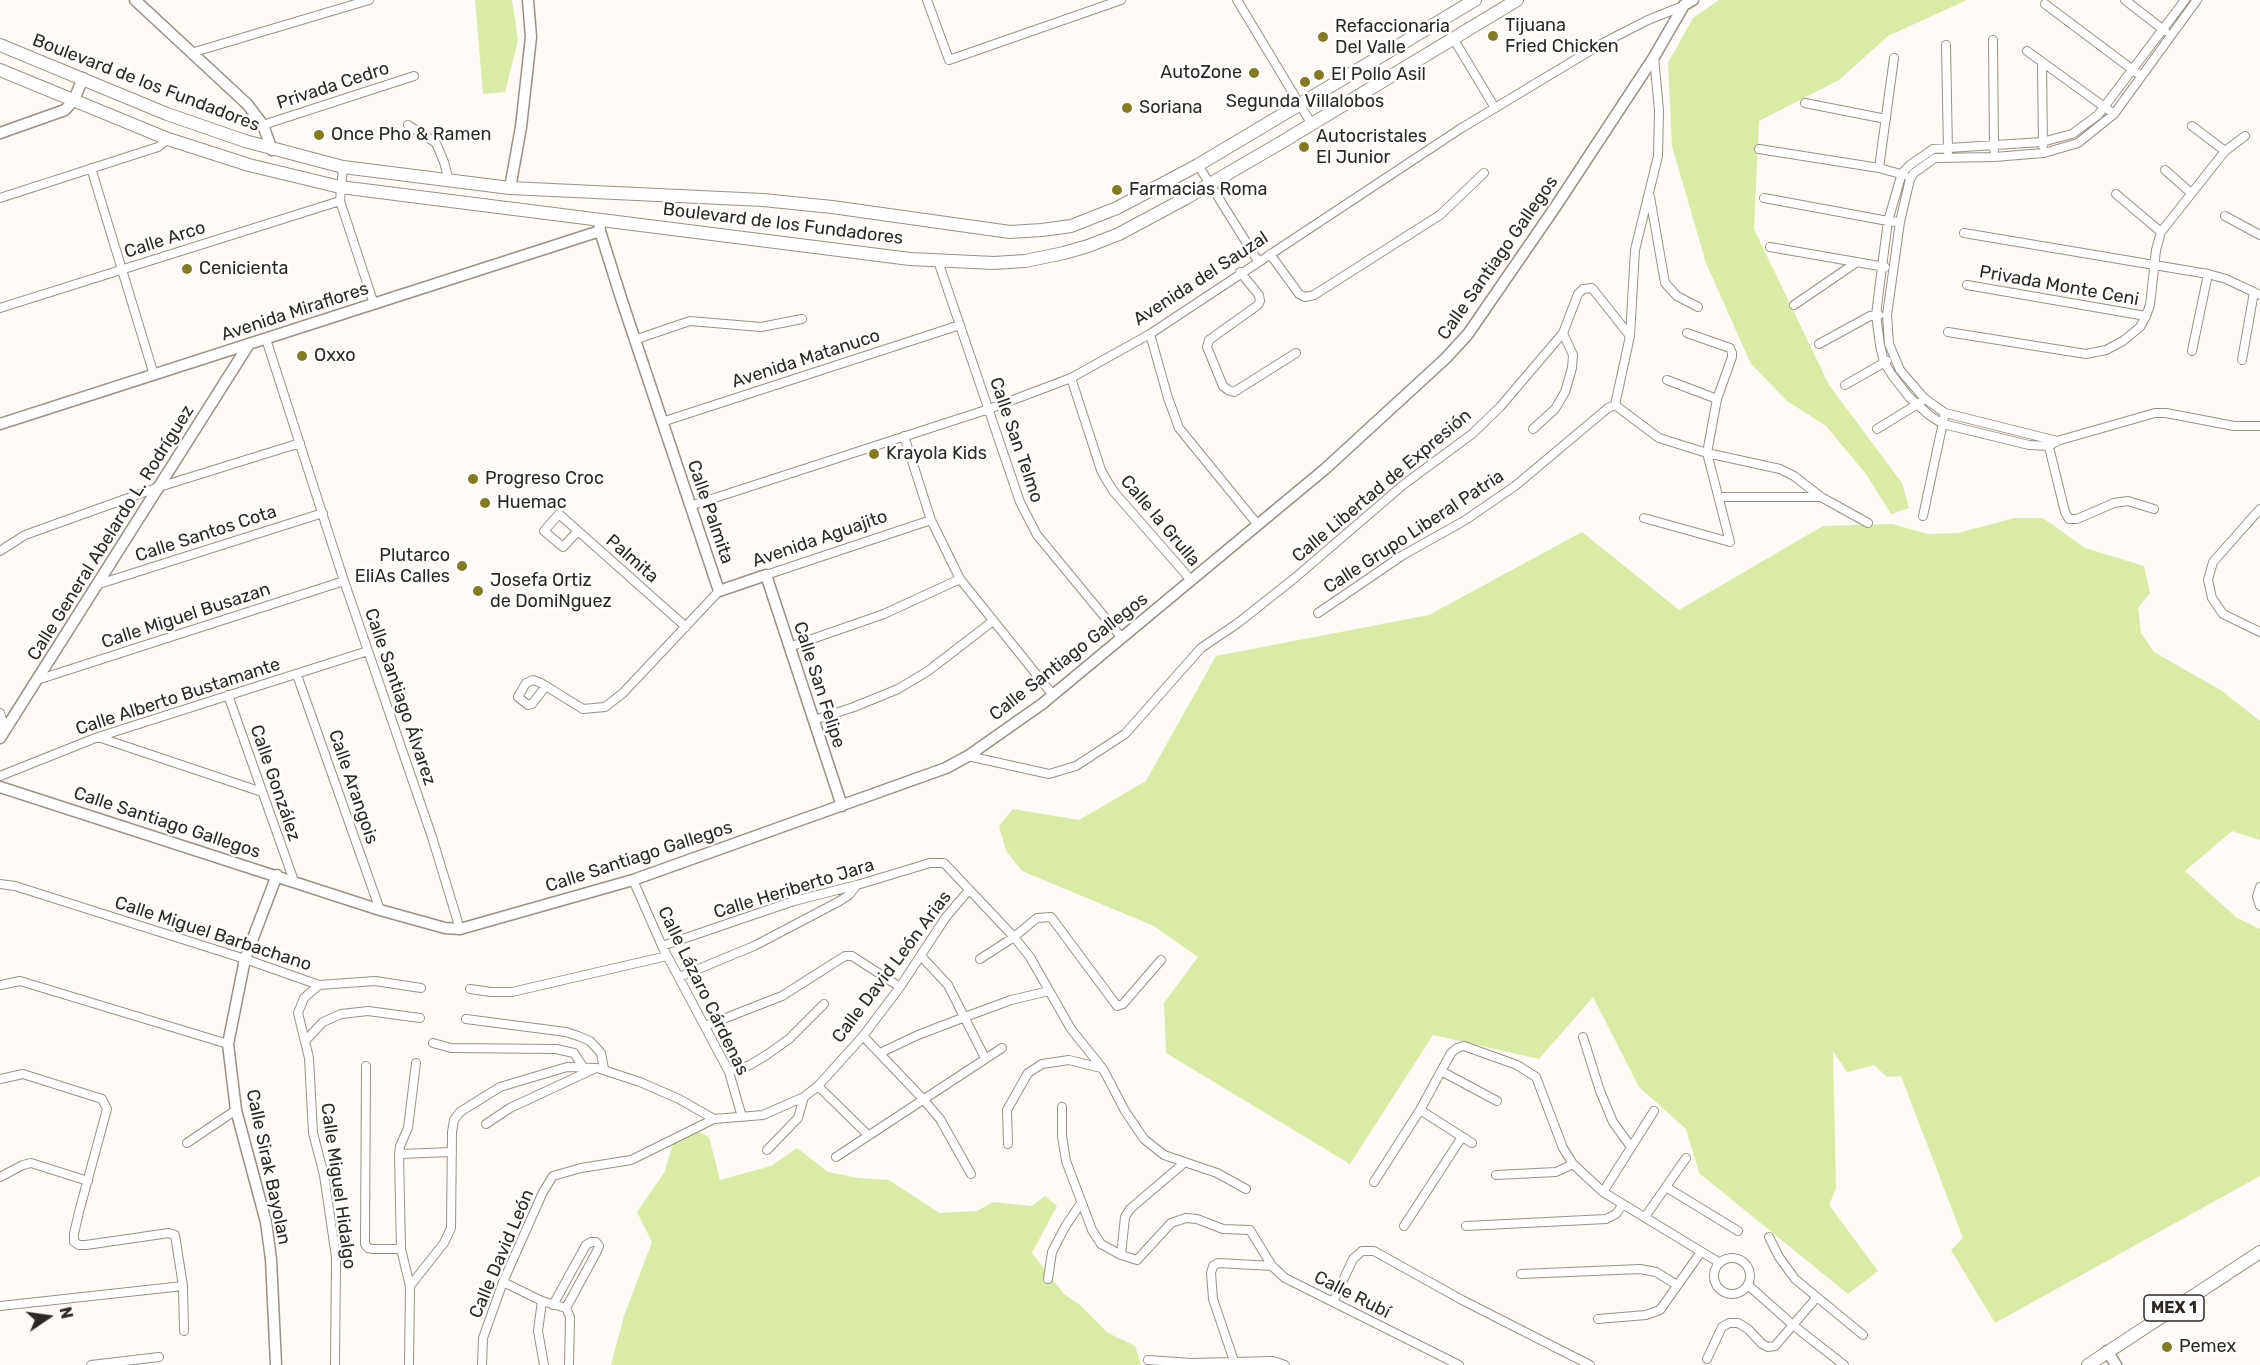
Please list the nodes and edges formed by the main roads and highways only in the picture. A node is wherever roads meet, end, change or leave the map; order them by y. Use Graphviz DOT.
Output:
graph roads {
  1 [pos="1475,0"];
  2 [pos="1517,0"];
  3 [pos="0,45"];
  4 [pos="0,70"];
  5 [pos="510,188"];
  6 [pos="488,207"];
  7 [pos="2260,1252"];
  8 [pos="2088,1365"];
  1 -- 5 [label="main road, Boulevard de los Fundadores"];
  2 -- 6 [label="main road, Boulevard de los Fundadores"];
  3 -- 5 [label="main road, Boulevard de los Fundadores"];
  4 -- 6 [label="main road, Boulevard de los Fundadores"];
  5 -- 6 [label="main road"];
  7 -- 8 [label="main road, MEX 1"];
}
